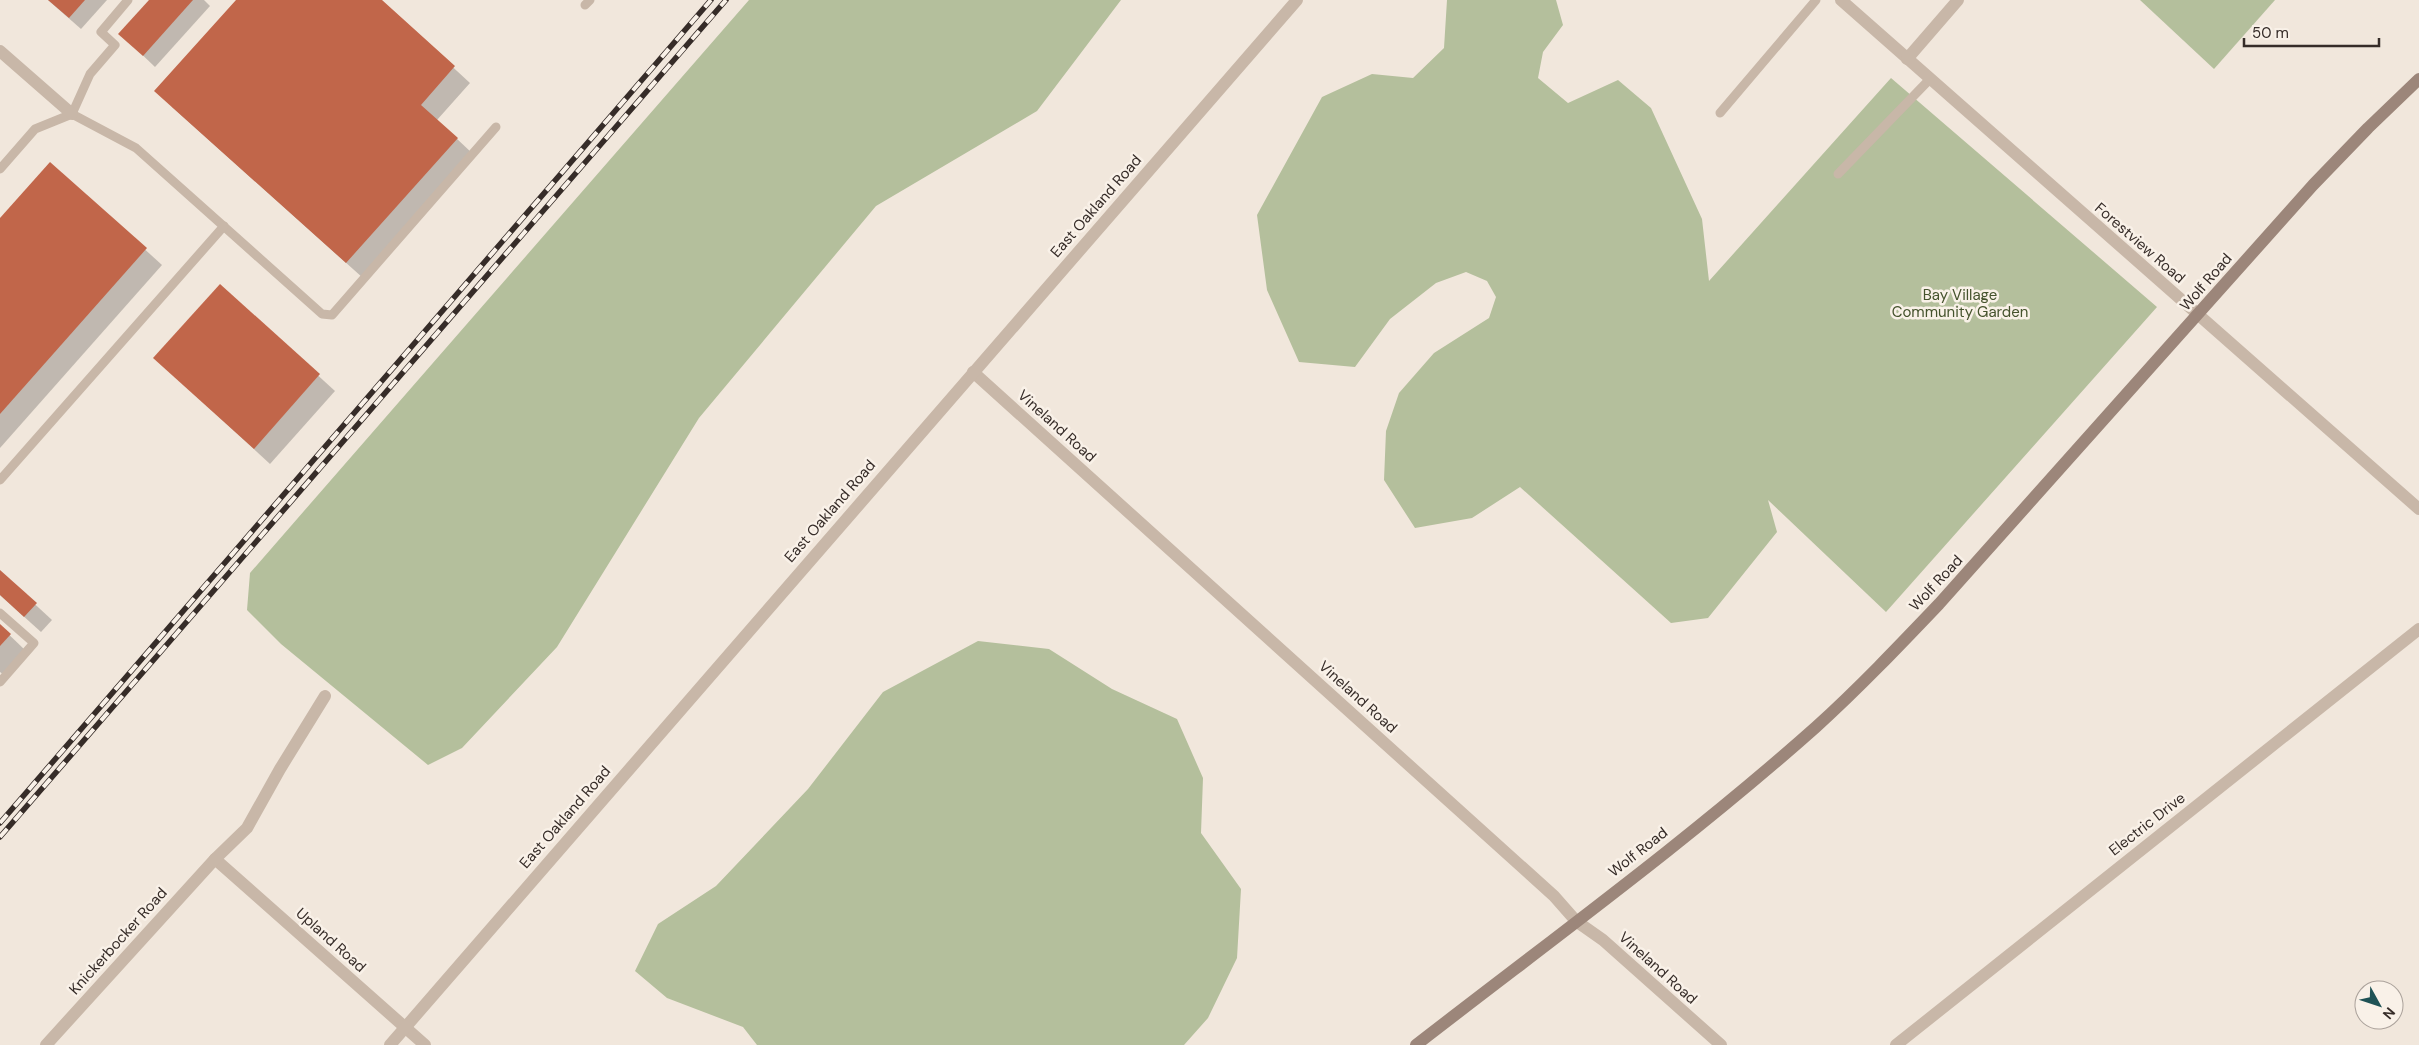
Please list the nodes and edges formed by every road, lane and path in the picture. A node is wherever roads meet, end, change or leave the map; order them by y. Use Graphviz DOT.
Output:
graph roads {
  1 [pos="128,0"];
  2 [pos="1297,0"];
  3 [pos="1816,0"];
  4 [pos="1841,0"];
  5 [pos="1958,0"];
  6 [pos="0,51"];
  7 [pos="1907,59"];
  8 [pos="2419,79"];
  9 [pos="1929,80"];
  10 [pos="1720,113"];
  11 [pos="72,114"];
  12 [pos="496,127"];
  13 [pos="0,169"];
  14 [pos="1838,174"];
  15 [pos="224,226"];
  16 [pos="2198,315"];
  17 [pos="973,372"];
  18 [pos="0,480"];
  19 [pos="2419,510"];
  20 [pos="0,613"];
  21 [pos="2419,629"];
  22 [pos="0,682"];
  23 [pos="325,696"];
  24 [pos="215,859"];
  25 [pos="1576,921"];
  26 [pos="404,1026"];
  27 [pos="46,1045"];
  28 [pos="390,1045"];
  29 [pos="425,1045"];
  30 [pos="1416,1045"];
  31 [pos="1721,1045"];
  32 [pos="1896,1045"];
  1 -- 11 [label="lane"];
  2 -- 17 [label="street, East Oakland Road"];
  3 -- 10 [label="lane"];
  4 -- 7 [label="street, Forestview Road"];
  5 -- 7 [label="street"];
  6 -- 11 [label="street"];
  7 -- 9 [label="street, Forestview Road"];
  8 -- 16 [label="street, Wolf Road"];
  9 -- 14 [label="lane"];
  9 -- 16 [label="street, Forestview Road"];
  11 -- 13 [label="lane"];
  11 -- 15 [label="lane"];
  12 -- 15 [label="lane"];
  15 -- 18 [label="lane"];
  16 -- 19 [label="street, Forestview Road"];
  16 -- 25 [label="street, Wolf Road"];
  17 -- 25 [label="street, Vineland Road"];
  17 -- 26 [label="street, East Oakland Road"];
  20 -- 22 [label="lane"];
  21 -- 32 [label="street, Electric Drive"];
  23 -- 24 [label="street, Knickerbocker Road"];
  24 -- 26 [label="street, Upland Road"];
  24 -- 27 [label="street, Knickerbocker Road"];
  25 -- 30 [label="street, Wolf Road"];
  25 -- 31 [label="street, Vineland Road"];
  26 -- 28 [label="street, East Oakland Road"];
  26 -- 29 [label="street, Upland Road"];
}
